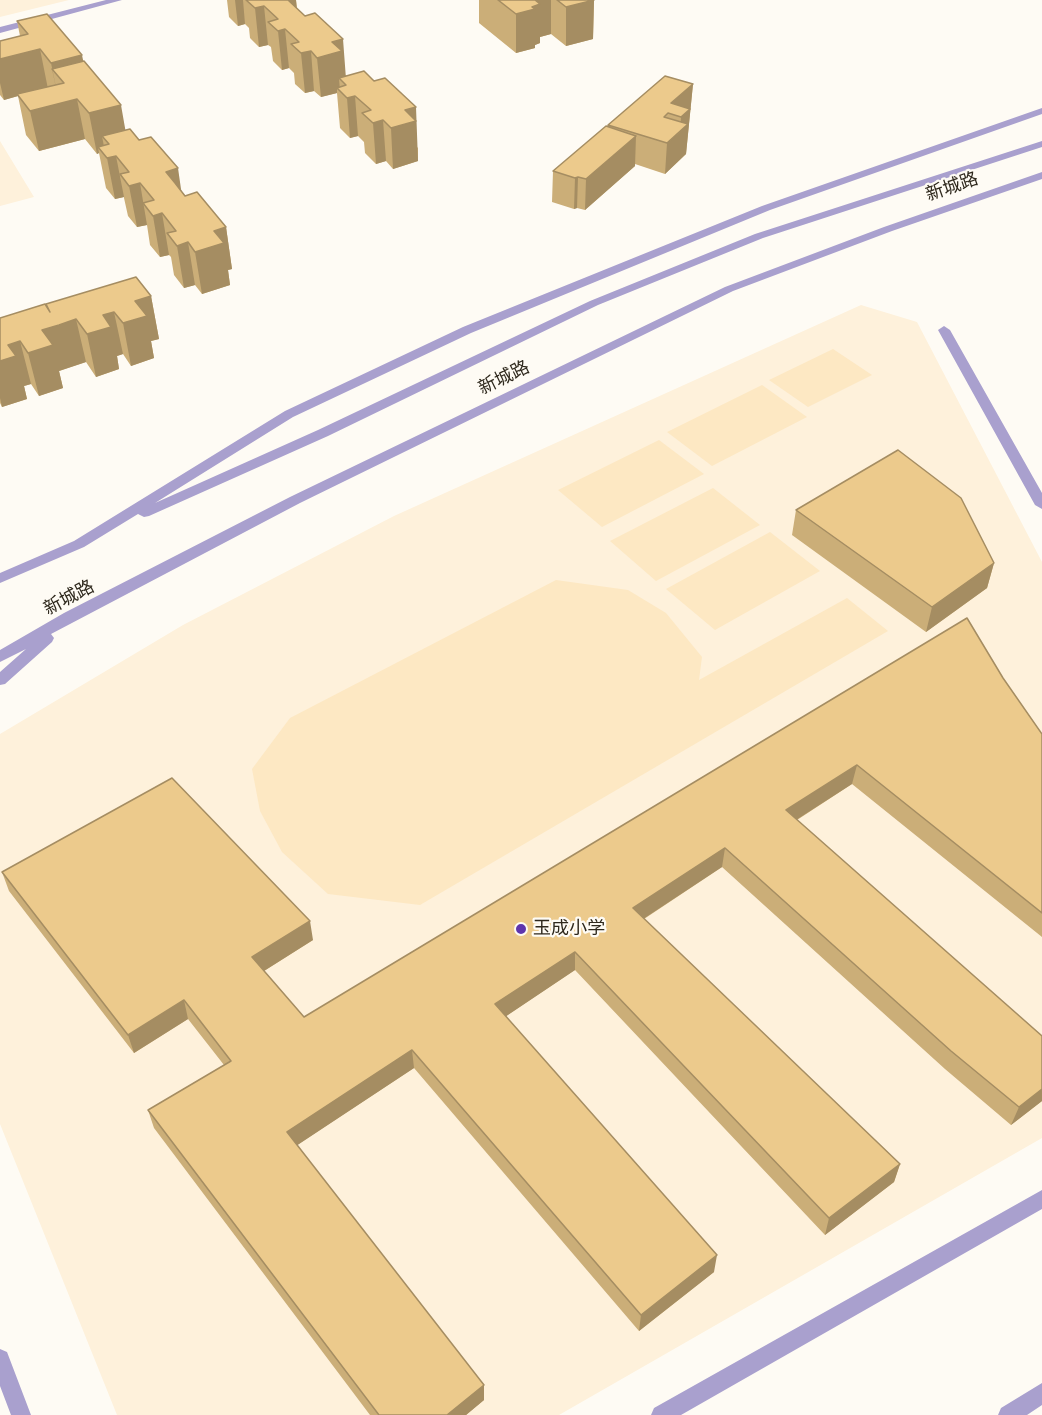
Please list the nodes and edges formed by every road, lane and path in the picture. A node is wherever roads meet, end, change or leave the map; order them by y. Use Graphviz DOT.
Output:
graph roads {
  1 [pos="117,0"];
  2 [pos="0,30"];
  3 [pos="1042,111"];
  4 [pos="1042,144"];
  5 [pos="1042,174"];
  6 [pos="944,330"];
  7 [pos="1042,505"];
  8 [pos="79,544"];
  9 [pos="0,578"];
  10 [pos="0,587"];
  11 [pos="69,617"];
  12 [pos="0,657"];
  13 [pos="0,680"];
  14 [pos="1042,1199"];
  15 [pos="0,1359"];
  16 [pos="1042,1393"];
  17 [pos="21,1415"];
  18 [pos="661,1415"];
  19 [pos="1008,1415"];
  1 -- 2 [label="street"];
  3 -- 8 [label="street"];
  4 -- 8 [label="street, 新城路"];
  5 -- 11 [label="street, 新城路"];
  6 -- 7 [label="street"];
  8 -- 9 [label="street"];
  8 -- 10 [label="street, 新城路"];
  11 -- 12 [label="street, 新城路"];
  11 -- 13 [label="street"];
  14 -- 18 [label="street"];
  15 -- 17 [label="street"];
  16 -- 19 [label="street"];
}
